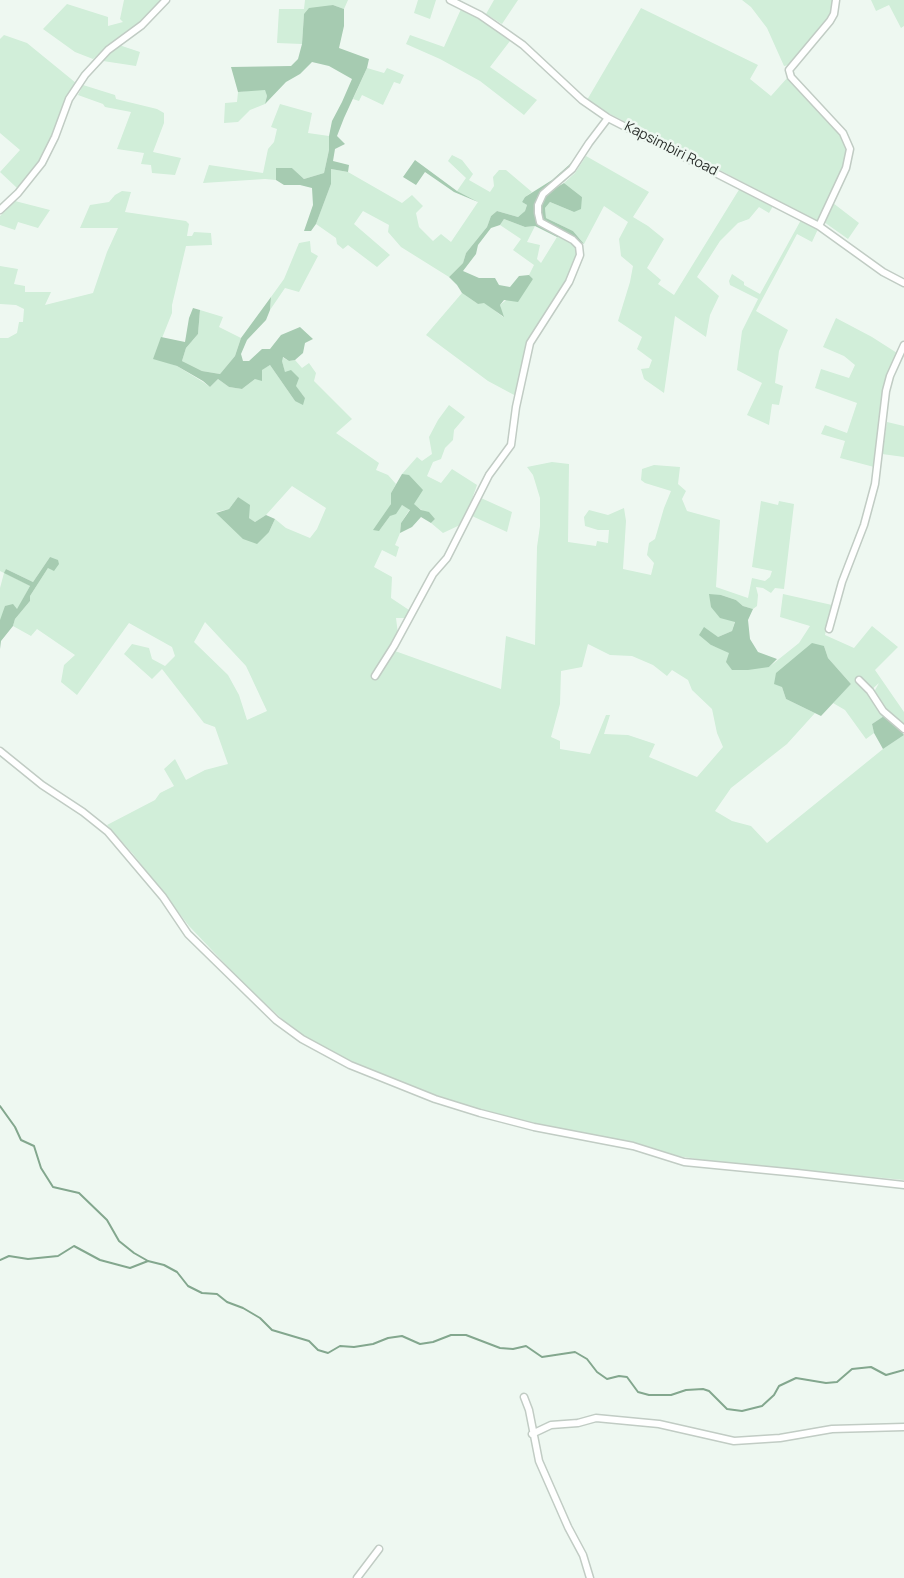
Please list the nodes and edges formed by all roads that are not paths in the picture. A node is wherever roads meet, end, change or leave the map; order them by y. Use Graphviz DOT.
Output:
graph roads {
  1 [pos="166,0"];
  2 [pos="450,0"];
  3 [pos="836,0"];
  4 [pos="608,118"];
  5 [pos="0,210"];
  6 [pos="819,226"];
  7 [pos="904,283"];
  8 [pos="904,345"];
  9 [pos="829,629"];
  10 [pos="375,676"];
  11 [pos="859,680"];
  12 [pos="904,729"];
  13 [pos="0,751"];
  14 [pos="904,1185"];
  15 [pos="524,1397"];
  16 [pos="904,1427"];
  17 [pos="532,1434"];
  18 [pos="379,1549"];
  19 [pos="357,1578"];
  20 [pos="590,1578"];
  1 -- 5 [label="street"];
  2 -- 4 [label="street, Kapsimbiri Road"];
  3 -- 6 [label="street"];
  4 -- 6 [label="street, Kapsimbiri Road"];
  4 -- 10 [label="street"];
  6 -- 7 [label="street, Kapsimbiri Road"];
  8 -- 9 [label="street"];
  11 -- 12 [label="street"];
  13 -- 14 [label="street"];
  15 -- 17 [label="street"];
  16 -- 17 [label="street"];
  17 -- 20 [label="street"];
  18 -- 19 [label="street"];
}
